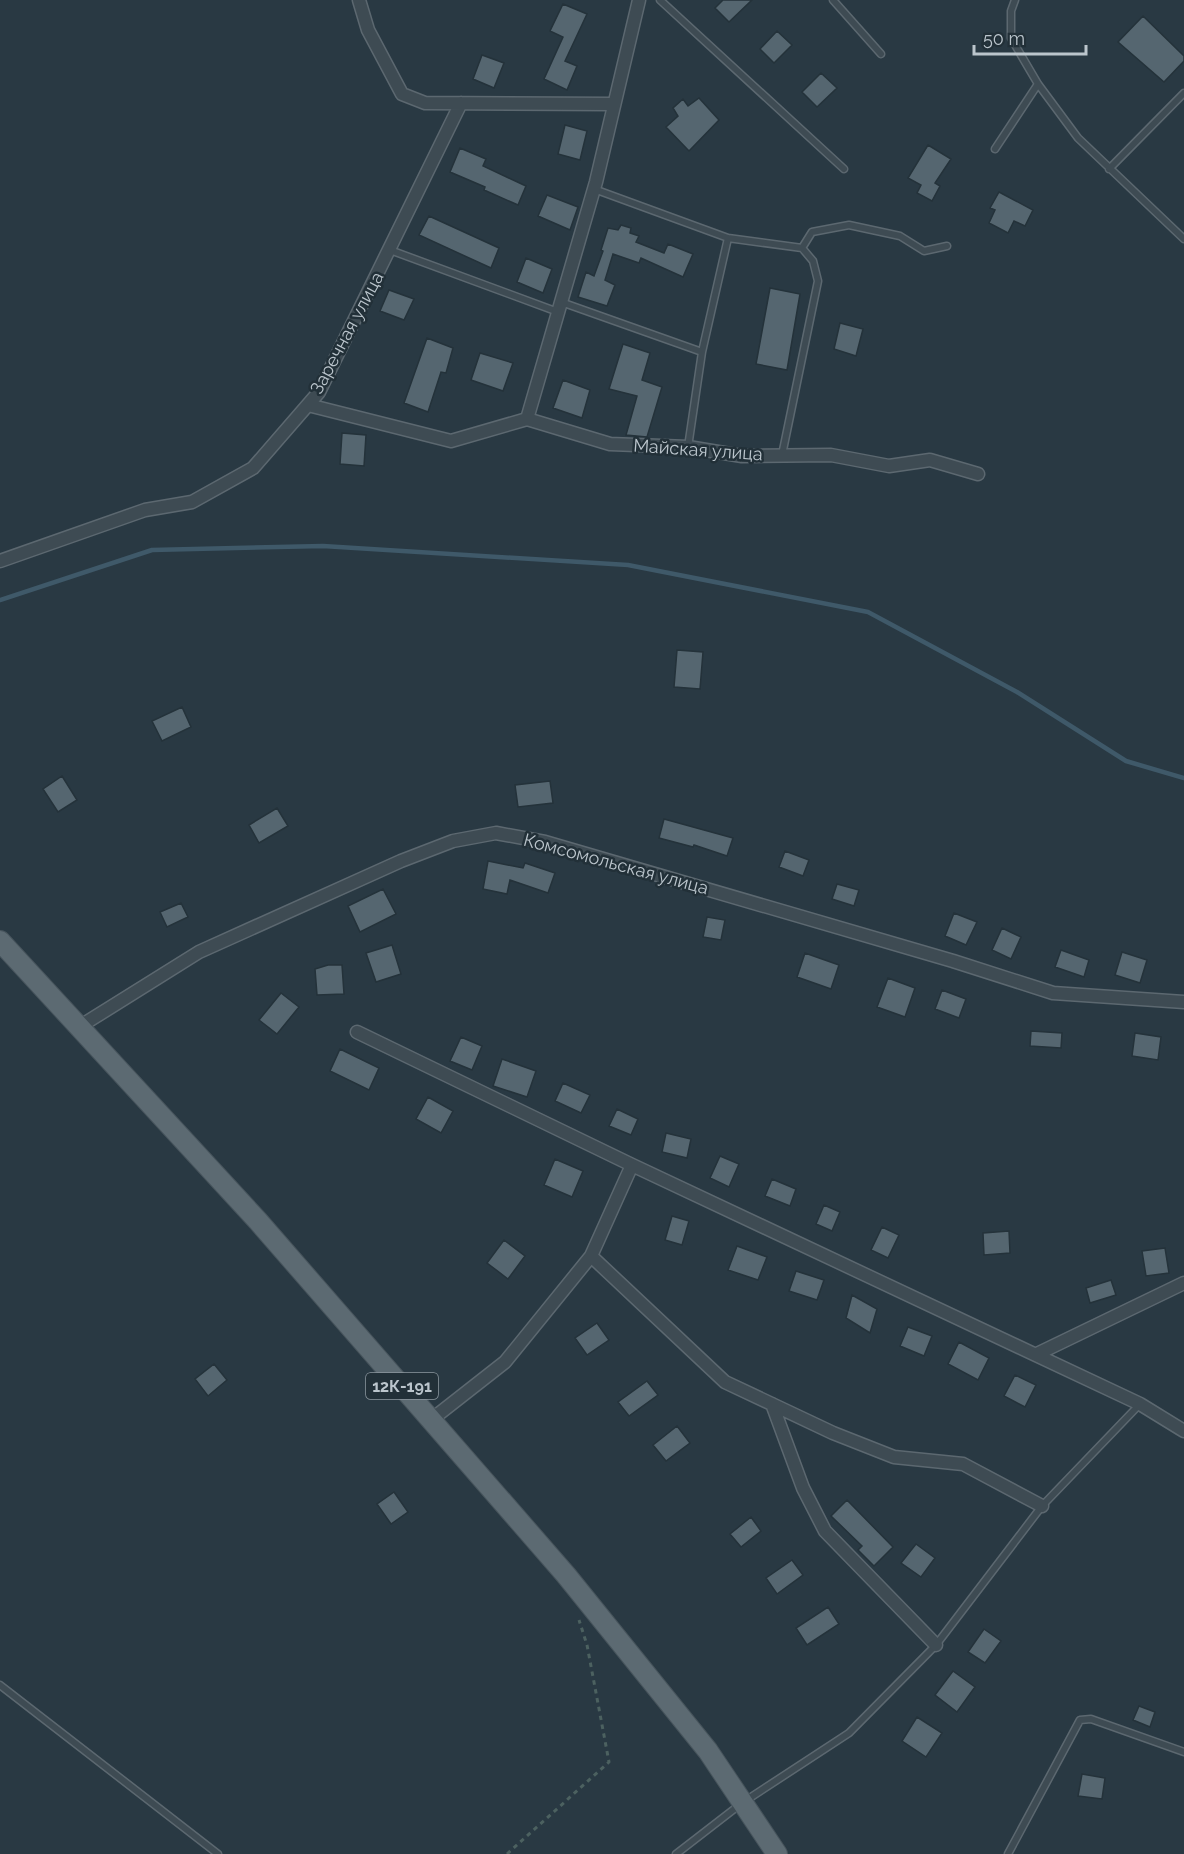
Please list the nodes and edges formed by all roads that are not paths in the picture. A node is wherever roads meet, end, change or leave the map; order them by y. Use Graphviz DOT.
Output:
graph roads {
  1 [pos="359,0"];
  2 [pos="639,0"];
  3 [pos="660,0"];
  4 [pos="833,0"];
  5 [pos="1015,0"];
  6 [pos="880,54"];
  7 [pos="1038,84"];
  8 [pos="1184,93"];
  9 [pos="461,103"];
  10 [pos="614,104"];
  11 [pos="995,149"];
  12 [pos="843,169"];
  13 [pos="1109,169"];
  14 [pos="594,189"];
  15 [pos="728,238"];
  16 [pos="1184,239"];
  17 [pos="947,246"];
  18 [pos="802,248"];
  19 [pos="390,250"];
  20 [pos="559,307"];
  21 [pos="702,352"];
  22 [pos="308,405"];
  23 [pos="527,420"];
  24 [pos="688,447"];
  25 [pos="782,455"];
  26 [pos="978,474"];
  27 [pos="0,561"];
  28 [pos="0,940"];
  29 [pos="1184,1002"];
  30 [pos="79,1027"];
  31 [pos="357,1032"];
  32 [pos="632,1165"];
  33 [pos="591,1256"];
  34 [pos="1184,1283"];
  35 [pos="1037,1354"];
  36 [pos="772,1404"];
  37 [pos="1140,1404"];
  38 [pos="431,1420"];
  39 [pos="1184,1431"];
  40 [pos="1042,1506"];
  41 [pos="936,1645"];
  42 [pos="0,1685"];
  43 [pos="1184,1752"];
  44 [pos="742,1803"];
  45 [pos="218,1854"];
  46 [pos="676,1854"];
  47 [pos="777,1854"];
  48 [pos="1008,1854"];
  1 -- 9 [label="street"];
  2 -- 10 [label="street"];
  3 -- 12 [label="lane"];
  4 -- 6 [label="lane"];
  5 -- 7 [label="lane"];
  7 -- 11 [label="lane"];
  7 -- 13 [label="lane"];
  8 -- 13 [label="lane"];
  9 -- 10 [label="street"];
  9 -- 19 [label="street, Заречная улица"];
  10 -- 14 [label="street"];
  13 -- 16 [label="lane"];
  14 -- 15 [label="lane"];
  14 -- 20 [label="street"];
  15 -- 18 [label="lane"];
  15 -- 21 [label="lane"];
  17 -- 18 [label="lane"];
  18 -- 25 [label="lane"];
  19 -- 20 [label="lane"];
  19 -- 22 [label="street, Заречная улица"];
  20 -- 21 [label="lane"];
  20 -- 23 [label="street"];
  21 -- 24 [label="lane"];
  22 -- 23 [label="street"];
  22 -- 27 [label="street, Заречная улица"];
  23 -- 24 [label="street, Майская улица"];
  24 -- 25 [label="street, Майская улица"];
  25 -- 26 [label="street, Майская улица"];
  28 -- 30 [label="main road, 12К-191"];
  29 -- 30 [label="street, Комсомольская улица"];
  30 -- 38 [label="main road, 12К-191"];
  31 -- 32 [label="street"];
  32 -- 33 [label="street"];
  32 -- 35 [label="street"];
  33 -- 36 [label="street"];
  33 -- 38 [label="street"];
  34 -- 35 [label="street"];
  35 -- 37 [label="street"];
  36 -- 40 [label="street"];
  36 -- 41 [label="street"];
  37 -- 39 [label="street"];
  37 -- 40 [label="lane"];
  38 -- 44 [label="main road, 12К-191"];
  40 -- 41 [label="lane"];
  41 -- 44 [label="lane"];
  42 -- 45 [label="lane"];
  43 -- 48 [label="lane"];
  44 -- 46 [label="lane"];
  44 -- 47 [label="main road, 12К-191"];
}
